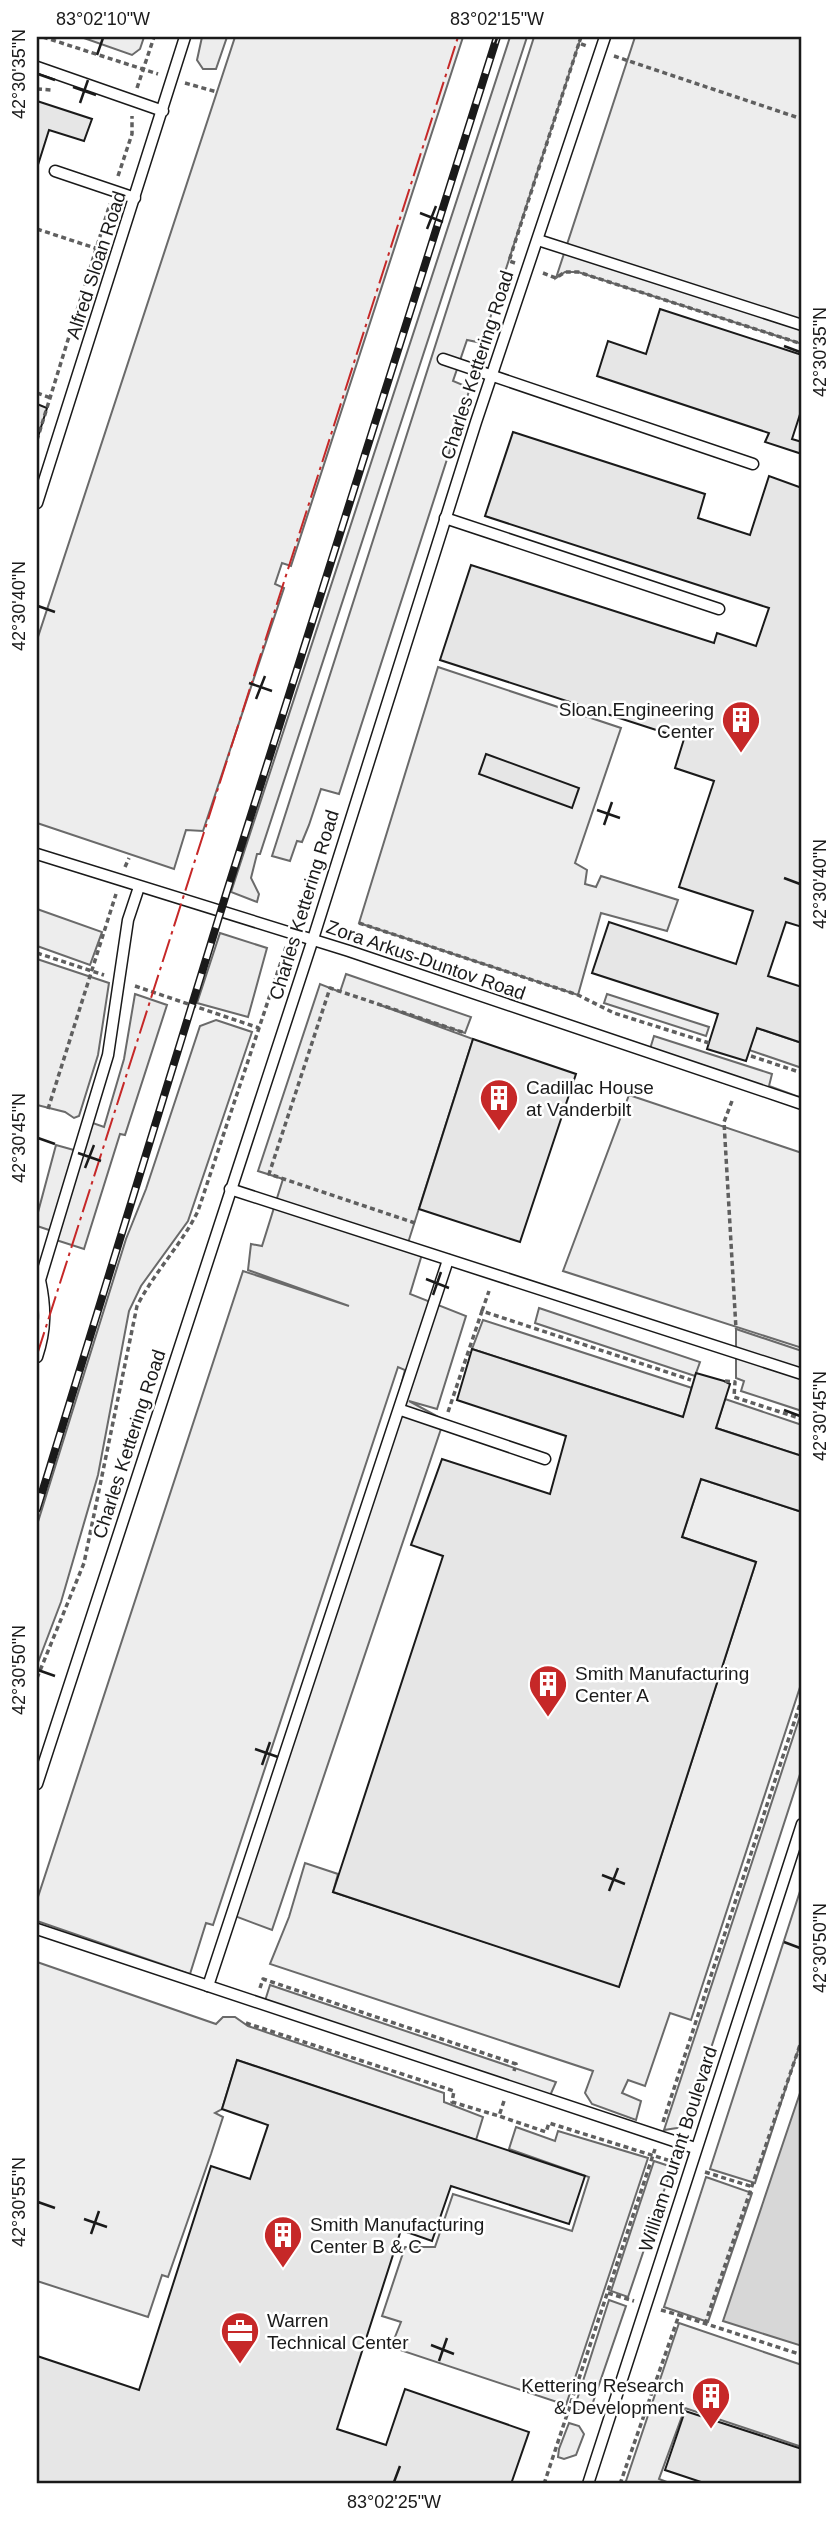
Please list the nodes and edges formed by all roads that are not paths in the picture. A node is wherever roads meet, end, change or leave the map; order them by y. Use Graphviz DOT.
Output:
graph roads {
  1 [pos="185,37"];
  2 [pos="605,37"];
  3 [pos="37,67"];
  4 [pos="163,111"];
  5 [pos="55,171"];
  6 [pos="135,198"];
  7 [pos="538,240"];
  8 [pos="802,325"];
  9 [pos="443,359"];
  10 [pos="492,377"];
  11 [pos="752,464"];
  12 [pos="37,502"];
  13 [pos="445,519"];
  14 [pos="719,609"];
  15 [pos="37,854"];
  16 [pos="139,887"];
  17 [pos="313,939"];
  18 [pos="802,1104"];
  19 [pos="230,1189"];
  20 [pos="448,1260"];
  21 [pos="37,1357"];
  22 [pos="802,1374"];
  23 [pos="401,1410"];
  24 [pos="545,1459"];
  25 [pos="37,1784"];
  26 [pos="802,1824"];
  27 [pos="37,1929"];
  28 [pos="208,1986"];
  29 [pos="695,2148"];
  30 [pos="589,2484"];
  1 -- 4 [label="lane, Alfred Sloan Road"];
  2 -- 7 [label="lane, Charles Kettering Road"];
  3 -- 4 [label="lane"];
  4 -- 6 [label="lane, Alfred Sloan Road"];
  5 -- 6 [label="lane"];
  6 -- 12 [label="lane, Alfred Sloan Road"];
  7 -- 8 [label="lane"];
  7 -- 10 [label="lane, Charles Kettering Road"];
  9 -- 10 [label="lane"];
  10 -- 11 [label="lane"];
  10 -- 13 [label="lane, Charles Kettering Road"];
  13 -- 14 [label="lane"];
  13 -- 17 [label="lane, Charles Kettering Road"];
  15 -- 16 [label="lane, Zora Arkus-Duntov Road"];
  16 -- 17 [label="lane, Zora Arkus-Duntov Road"];
  16 -- 21 [label="lane"];
  17 -- 18 [label="lane, Zora Arkus-Duntov Road"];
  17 -- 19 [label="lane, Charles Kettering Road"];
  19 -- 20 [label="lane"];
  19 -- 25 [label="lane, Charles Kettering Road"];
  20 -- 22 [label="lane"];
  20 -- 23 [label="lane"];
  23 -- 24 [label="lane"];
  23 -- 28 [label="lane"];
  26 -- 29 [label="lane, William Durant Boulevard"];
  27 -- 28 [label="lane"];
  28 -- 29 [label="lane"];
  29 -- 30 [label="lane, William Durant Boulevard"];
}
